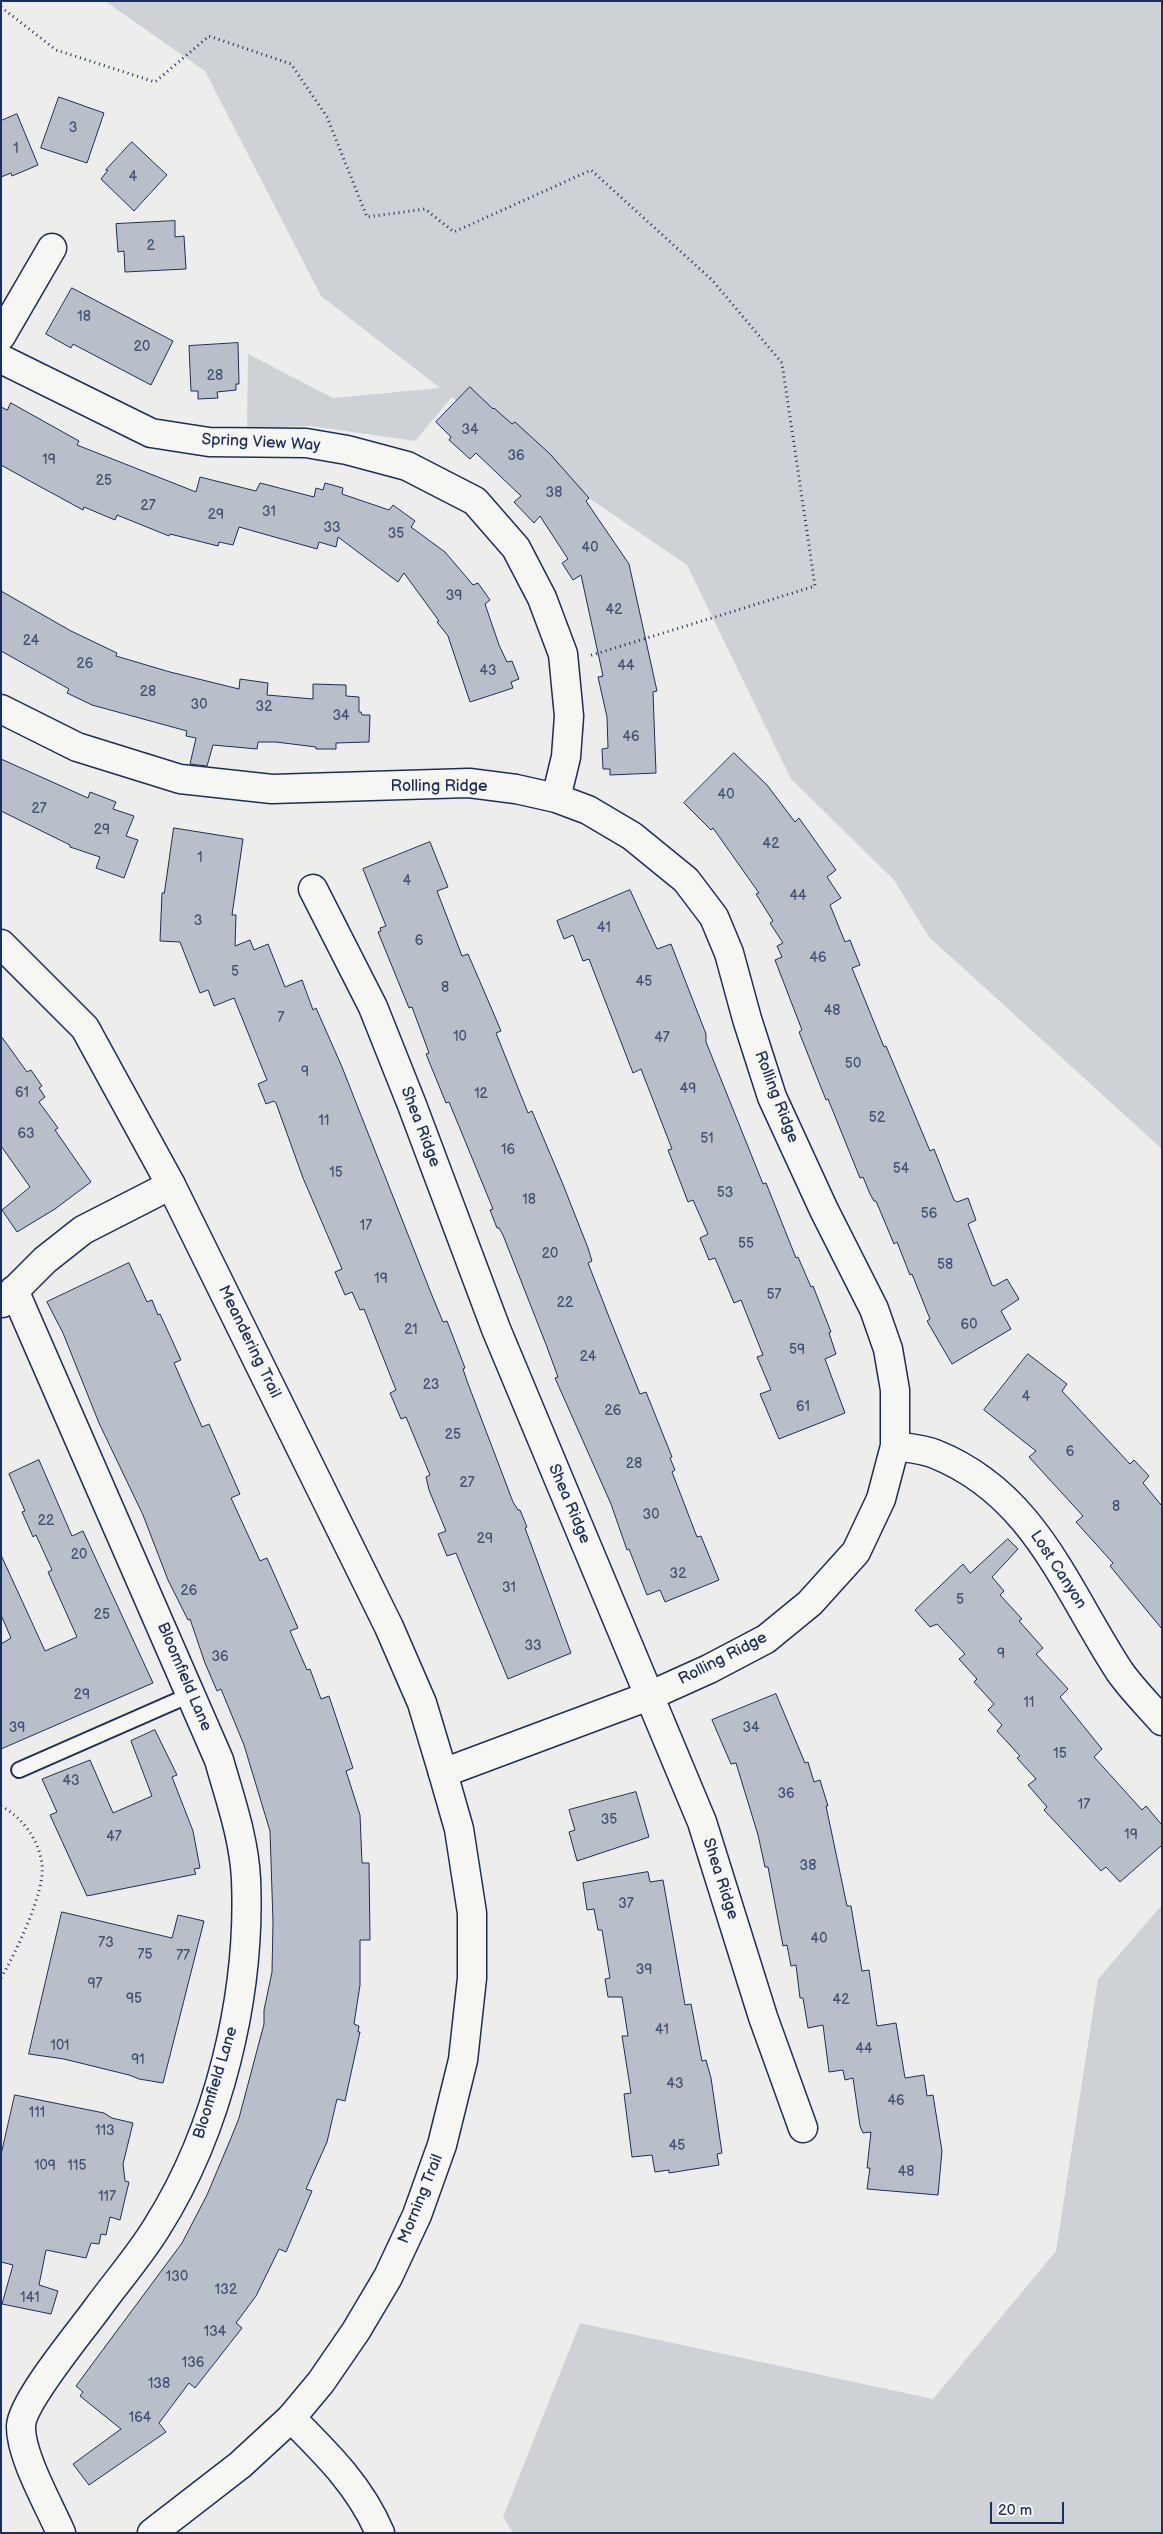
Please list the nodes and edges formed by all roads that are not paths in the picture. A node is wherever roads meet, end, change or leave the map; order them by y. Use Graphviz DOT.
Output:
graph roads {
  1 [pos="52,248"];
  2 [pos="1,336"];
  3 [pos="1,359"];
  4 [pos="1,709"];
  5 [pos="556,798"];
  6 [pos="313,889"];
  7 [pos="1,944"];
  8 [pos="171,1185"];
  9 [pos="8,1296"];
  10 [pos="895,1446"];
  11 [pos="192,1694"];
  12 [pos="649,1696"];
  13 [pos="1162,1721"];
  14 [pos="18,1770"];
  15 [pos="444,1773"];
  16 [pos="803,2128"];
  17 [pos="291,2418"];
  18 [pos="61,2533"];
  19 [pos="152,2533"];
  20 [pos="380,2533"];
  1 -- 2 [label="street"];
  3 -- 5 [label="street, Spring View Way"];
  4 -- 5 [label="street, Rolling Ridge"];
  5 -- 10 [label="street, Rolling Ridge"];
  6 -- 12 [label="street, Shea Ridge"];
  7 -- 8 [label="street, Meandering Trail"];
  8 -- 9 [label="street"];
  8 -- 15 [label="street, Meandering Trail"];
  9 -- 11 [label="street, Bloomfield Lane"];
  10 -- 12 [label="street, Rolling Ridge"];
  10 -- 13 [label="street, Lost Canyon"];
  11 -- 14 [label="lane"];
  11 -- 18 [label="street, Bloomfield Lane"];
  12 -- 15 [label="street, Rolling Ridge"];
  12 -- 16 [label="street, Shea Ridge"];
  15 -- 17 [label="street, Morning Trail"];
  17 -- 19 [label="street, Morning Trail"];
  17 -- 20 [label="street"];
}
